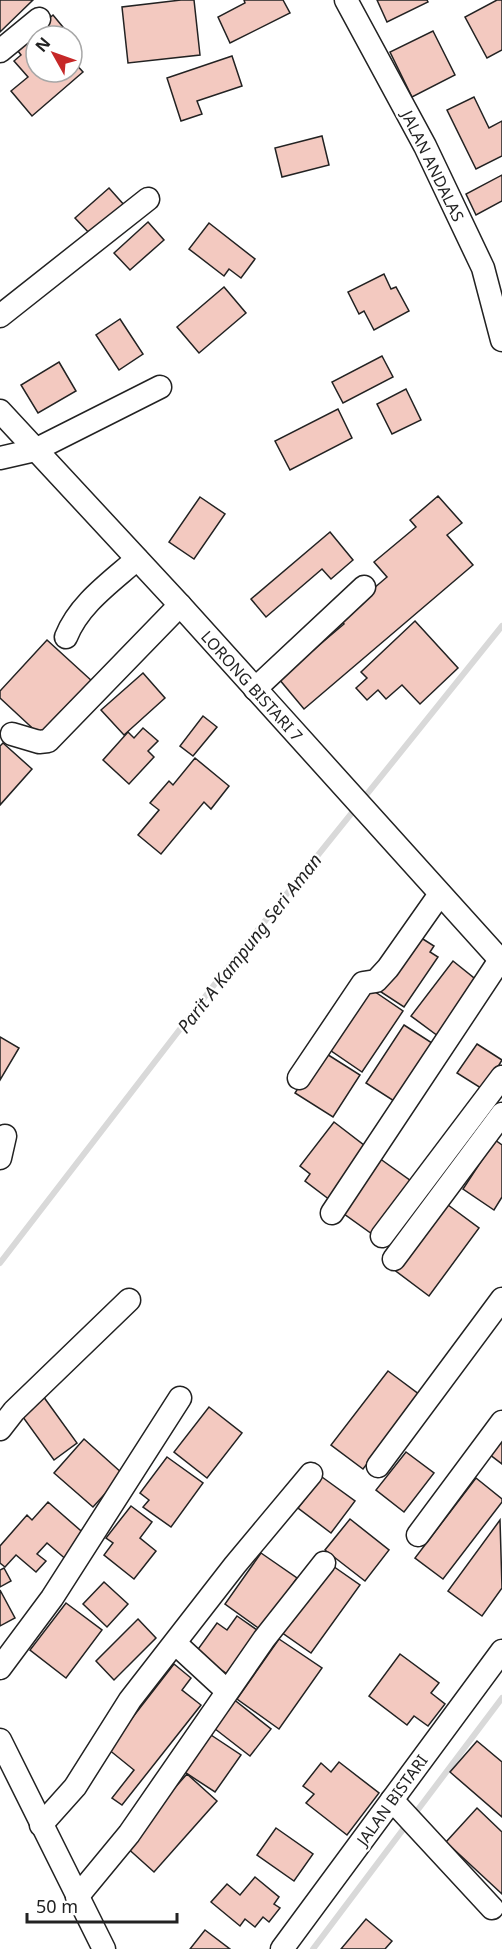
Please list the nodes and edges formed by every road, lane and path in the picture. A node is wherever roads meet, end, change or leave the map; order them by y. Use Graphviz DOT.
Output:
graph roads {
  1 [pos="346,0"];
  2 [pos="39,19"];
  3 [pos="0,51"];
  4 [pos="148,199"];
  5 [pos="0,316"];
  6 [pos="502,340"];
  7 [pos="160,387"];
  8 [pos="0,411"];
  9 [pos="35,450"];
  10 [pos="0,458"];
  11 [pos="137,559"];
  12 [pos="364,587"];
  13 [pos="180,605"];
  14 [pos="66,637"];
  15 [pos="255,689"];
  16 [pos="12,734"];
  17 [pos="440,894"];
  18 [pos="501,961"];
  19 [pos="502,1077"];
  20 [pos="300,1078"];
  21 [pos="502,1114"];
  22 [pos="332,1213"];
  23 [pos="382,1236"];
  24 [pos="394,1259"];
  25 [pos="502,1299"];
  26 [pos="129,1300"];
  27 [pos="180,1398"];
  28 [pos="502,1422"];
  29 [pos="0,1430"];
  30 [pos="378,1466"];
  31 [pos="311,1474"];
  32 [pos="418,1535"];
  33 [pos="324,1563"];
  34 [pos="176,1644"];
  35 [pos="502,1652"];
  36 [pos="0,1668"];
  37 [pos="227,1691"];
  38 [pos="0,1740"];
  39 [pos="397,1805"];
  40 [pos="41,1825"];
  41 [pos="77,1897"];
  42 [pos="492,1908"];
  43 [pos="104,1949"];
  44 [pos="282,1949"];
  1 -- 6 [label="street, JALAN ANDALAS"];
  2 -- 3 [label="street"];
  4 -- 5 [label="street"];
  7 -- 9 [label="street"];
  8 -- 9 [label="street, LORONG BISTARI 7"];
  9 -- 10 [label="street"];
  9 -- 11 [label="street, LORONG BISTARI 7"];
  11 -- 13 [label="street, LORONG BISTARI 7"];
  11 -- 14 [label="street"];
  12 -- 15 [label="street"];
  13 -- 15 [label="street, LORONG BISTARI 7"];
  13 -- 16 [label="street"];
  15 -- 17 [label="street, LORONG BISTARI 7"];
  17 -- 18 [label="street, LORONG BISTARI 7"];
  17 -- 20 [label="street"];
  18 -- 22 [label="street"];
  19 -- 23 [label="street"];
  21 -- 24 [label="street"];
  25 -- 30 [label="street"];
  26 -- 29 [label="street"];
  27 -- 36 [label="street"];
  28 -- 32 [label="street"];
  31 -- 34 [label="street"];
  33 -- 37 [label="street"];
  34 -- 37 [label="street"];
  34 -- 40 [label="street"];
  35 -- 39 [label="street, JALAN BISTARI"];
  37 -- 41 [label="street"];
  38 -- 40 [label="street"];
  39 -- 42 [label="street"];
  39 -- 44 [label="street, JALAN BISTARI"];
  40 -- 41 [label="street"];
  41 -- 43 [label="street"];
}
